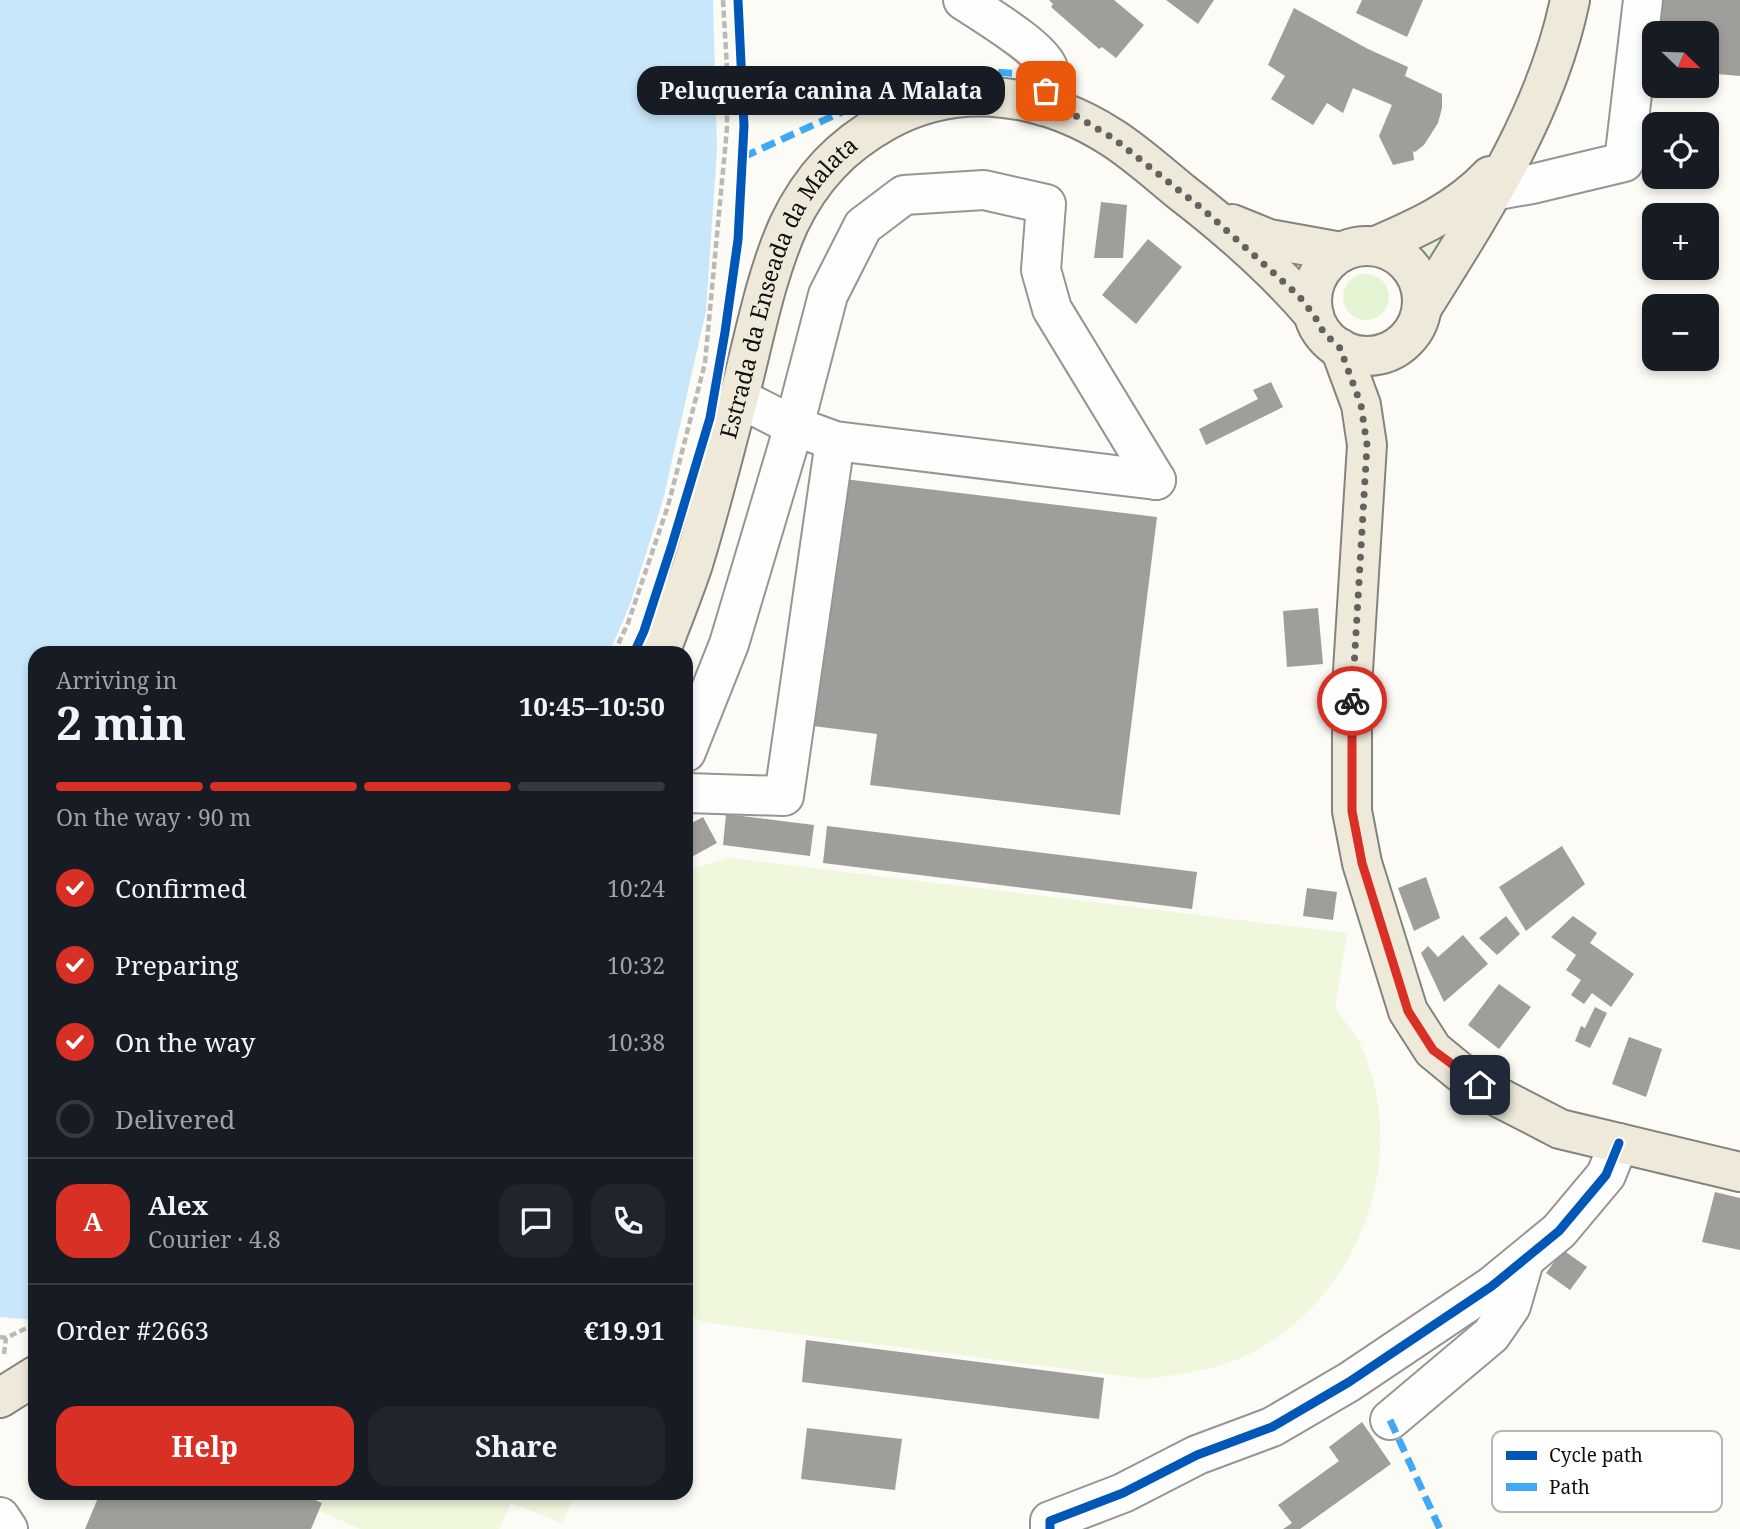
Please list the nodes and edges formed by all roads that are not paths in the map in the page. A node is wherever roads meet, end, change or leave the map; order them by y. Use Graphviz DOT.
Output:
graph roads {
  1 [pos="963,0"];
  2 [pos="1570,0"];
  3 [pos="1643,0"];
  4 [pos="1043,106"];
  5 [pos="1513,151"];
  6 [pos="1492,191"];
  7 [pos="1205,211"];
  8 [pos="1358,249"];
  9 [pos="1422,308"];
  10 [pos="1314,315"];
  11 [pos="1402,344"];
  12 [pos="1340,348"];
  13 [pos="738,398"];
  14 [pos="794,426"];
  15 [pos="835,442"];
  16 [pos="1367,445"];
  17 [pos="663,646"];
  18 [pos="693,734"];
  19 [pos="693,793"];
  20 [pos="1619,1143"];
  21 [pos="1740,1172"];
  22 [pos="1524,1261"];
  23 [pos="25,1364"];
  24 [pos="1,1399"];
  25 [pos="1390,1420"];
  26 [pos="0,1517"];
  27 [pos="8,1529"];
  28 [pos="1050,1529"];
  1 -- 4 [label="street"];
  2 -- 5 [label="main road"];
  3 -- 6 [label="street"];
  4 -- 7 [label="main road, Estrada da Enseada da Malata"];
  4 -- 13 [label="main road, Estrada da Enseada da Malata"];
  5 -- 6 [label="main road"];
  5 -- 8 [label="main road"];
  6 -- 9 [label="main road"];
  7 -- 8 [label="main road, Estrada da Enseada da Malata"];
  7 -- 10 [label="main road, Estrada da Enseada da Malata"];
  8 -- 9 [label="main road"];
  8 -- 10 [label="main road"];
  9 -- 11 [label="main road"];
  10 -- 12 [label="main road"];
  11 -- 12 [label="main road"];
  11 -- 16 [label="main road"];
  12 -- 16 [label="main road"];
  13 -- 14 [label="street"];
  13 -- 17 [label="main road, Estrada da Enseada da Malata"];
  14 -- 15 [label="street"];
  14 -- 15 [label="street"];
  14 -- 18 [label="street"];
  15 -- 19 [label="street"];
  16 -- 20 [label="main road"];
  20 -- 21 [label="main road"];
  20 -- 22 [label="street"];
  22 -- 25 [label="street"];
  22 -- 28 [label="street"];
  23 -- 24 [label="main road"];
  26 -- 27 [label="street"];
}
